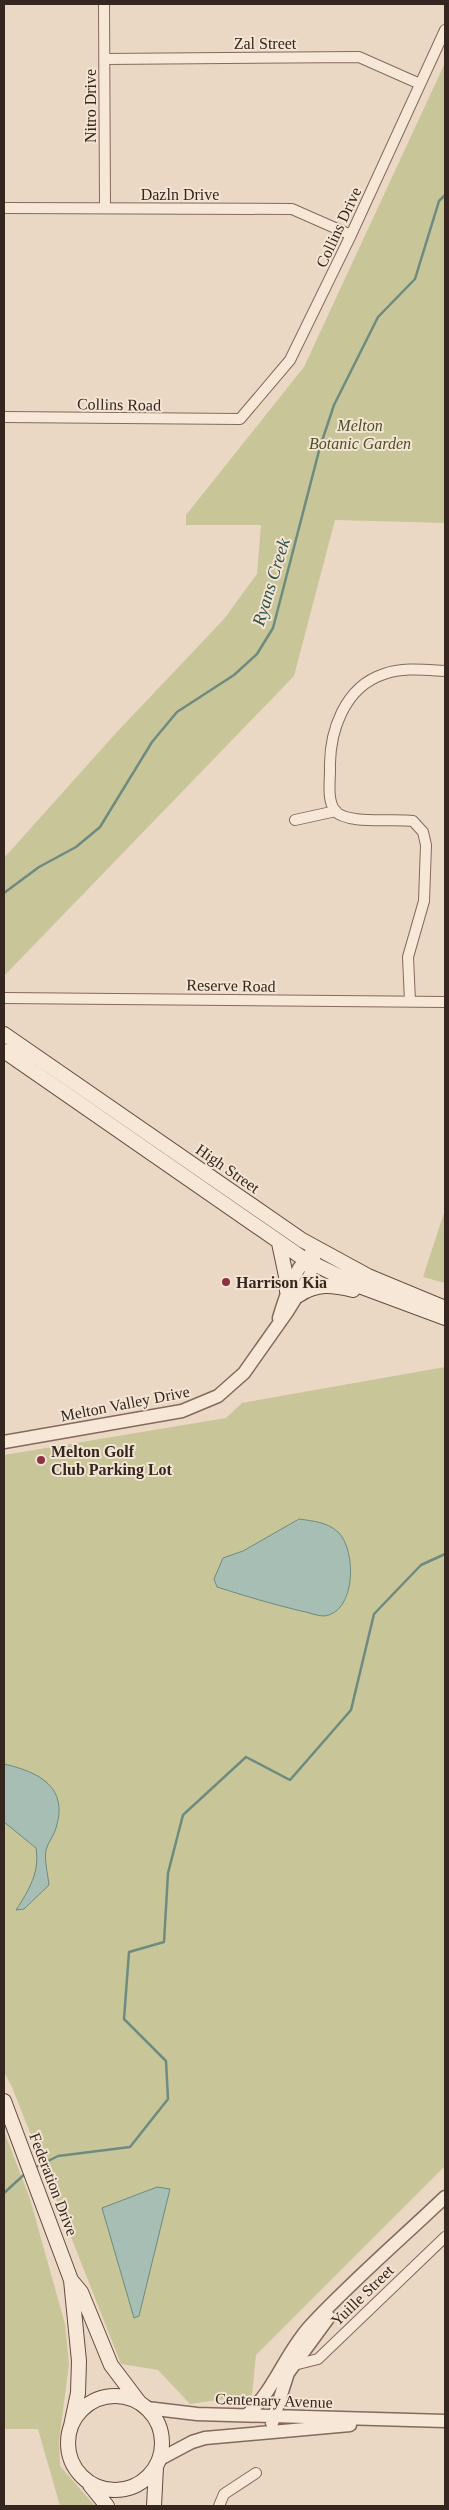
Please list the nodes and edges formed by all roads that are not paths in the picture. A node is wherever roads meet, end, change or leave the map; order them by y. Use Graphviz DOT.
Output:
graph roads {
  1 [pos="104,4"];
  2 [pos="445,30"];
  3 [pos="105,59"];
  4 [pos="420,84"];
  5 [pos="4,208"];
  6 [pos="105,208"];
  7 [pos="351,235"];
  8 [pos="4,417"];
  9 [pos="234,420"];
  10 [pos="445,671"];
  11 [pos="336,811"];
  12 [pos="295,820"];
  13 [pos="4,998"];
  14 [pos="16,998"];
  15 [pos="410,1001"];
  16 [pos="445,1002"];
  17 [pos="4,1005"];
  18 [pos="4,1034"];
  19 [pos="4,1051"];
  20 [pos="278,1243"];
  21 [pos="316,1248"];
  22 [pos="309,1262"];
  23 [pos="293,1293"];
  24 [pos="404,1304"];
  25 [pos="445,1308"];
  26 [pos="445,1318"];
  27 [pos="4,1442"];
  28 [pos="4,2101"];
  29 [pos="445,2197"];
  30 [pos="444,2242"];
  31 [pos="361,2278"];
  32 [pos="70,2280"];
  33 [pos="294,2365"];
  34 [pos="281,2395"];
  35 [pos="143,2405"];
  36 [pos="247,2415"];
  37 [pos="274,2416"];
  38 [pos="291,2416"];
  39 [pos="400,2421"];
  40 [pos="445,2421"];
  41 [pos="71,2426"];
  42 [pos="264,2432"];
  43 [pos="158,2463"];
  44 [pos="256,2473"];
  45 [pos="88,2482"];
  46 [pos="107,2506"];
  47 [pos="154,2506"];
  48 [pos="219,2506"];
  1 -- 3 [label="street, Nitro Drive"];
  2 -- 4 [label="street, Collins Drive"];
  3 -- 4 [label="street, Zal Street"];
  3 -- 6 [label="street, Nitro Drive"];
  4 -- 7 [label="street, Collins Drive"];
  5 -- 6 [label="street, Dazln Drive"];
  6 -- 7 [label="street, Dazln Drive"];
  7 -- 9 [label="street, Collins Drive"];
  8 -- 9 [label="street, Collins Road"];
  10 -- 11 [label="street"];
  11 -- 12 [label="street"];
  11 -- 15 [label="street"];
  13 -- 14 [label="street, Reserve Road"];
  14 -- 15 [label="street, Reserve Road"];
  14 -- 17 [label="street"];
  15 -- 16 [label="street, Reserve Road"];
  18 -- 21 [label="main road, High Street"];
  19 -- 20 [label="main road, High Street"];
  20 -- 22 [label="main road, High Street"];
  20 -- 23 [label="main road"];
  21 -- 22 [label="street, Melton Valley Drive"];
  21 -- 25 [label="main road, High Street"];
  22 -- 23 [label="street, Melton Valley Drive"];
  22 -- 24 [label="main road, High Street"];
  23 -- 24 [label="main road"];
  23 -- 27 [label="street, Melton Valley Drive"];
  24 -- 26 [label="main road, High Street"];
  28 -- 32 [label="main road, Federation Drive"];
  29 -- 31 [label="street, Yuille Street"];
  30 -- 33 [label="street, Yuille Street"];
  31 -- 33 [label="street, Yuille Street"];
  31 -- 36 [label="street, Yuille Street"];
  32 -- 35 [label="main road, Federation Drive"];
  32 -- 41 [label="main road, Federation Drive"];
  33 -- 34 [label="street, Yuille Street"];
  34 -- 37 [label="street, Yuille Street"];
  34 -- 38 [label="street"];
  35 -- 36 [label="street, Centenary Avenue"];
  35 -- 41 [label="main road"];
  35 -- 43 [label="main road"];
  36 -- 37 [label="street, Centenary Avenue"];
  37 -- 38 [label="street, Centenary Avenue"];
  37 -- 42 [label="street, Yuille Street"];
  38 -- 39 [label="street, Centenary Avenue"];
  39 -- 40 [label="street, Centenary Avenue"];
  39 -- 42 [label="street, Centenary Avenue"];
  41 -- 45 [label="main road"];
  42 -- 43 [label="street, Centenary Avenue"];
  43 -- 45 [label="main road"];
  43 -- 47 [label="main road"];
  44 -- 48 [label="street"];
  45 -- 46 [label="main road"];
}
